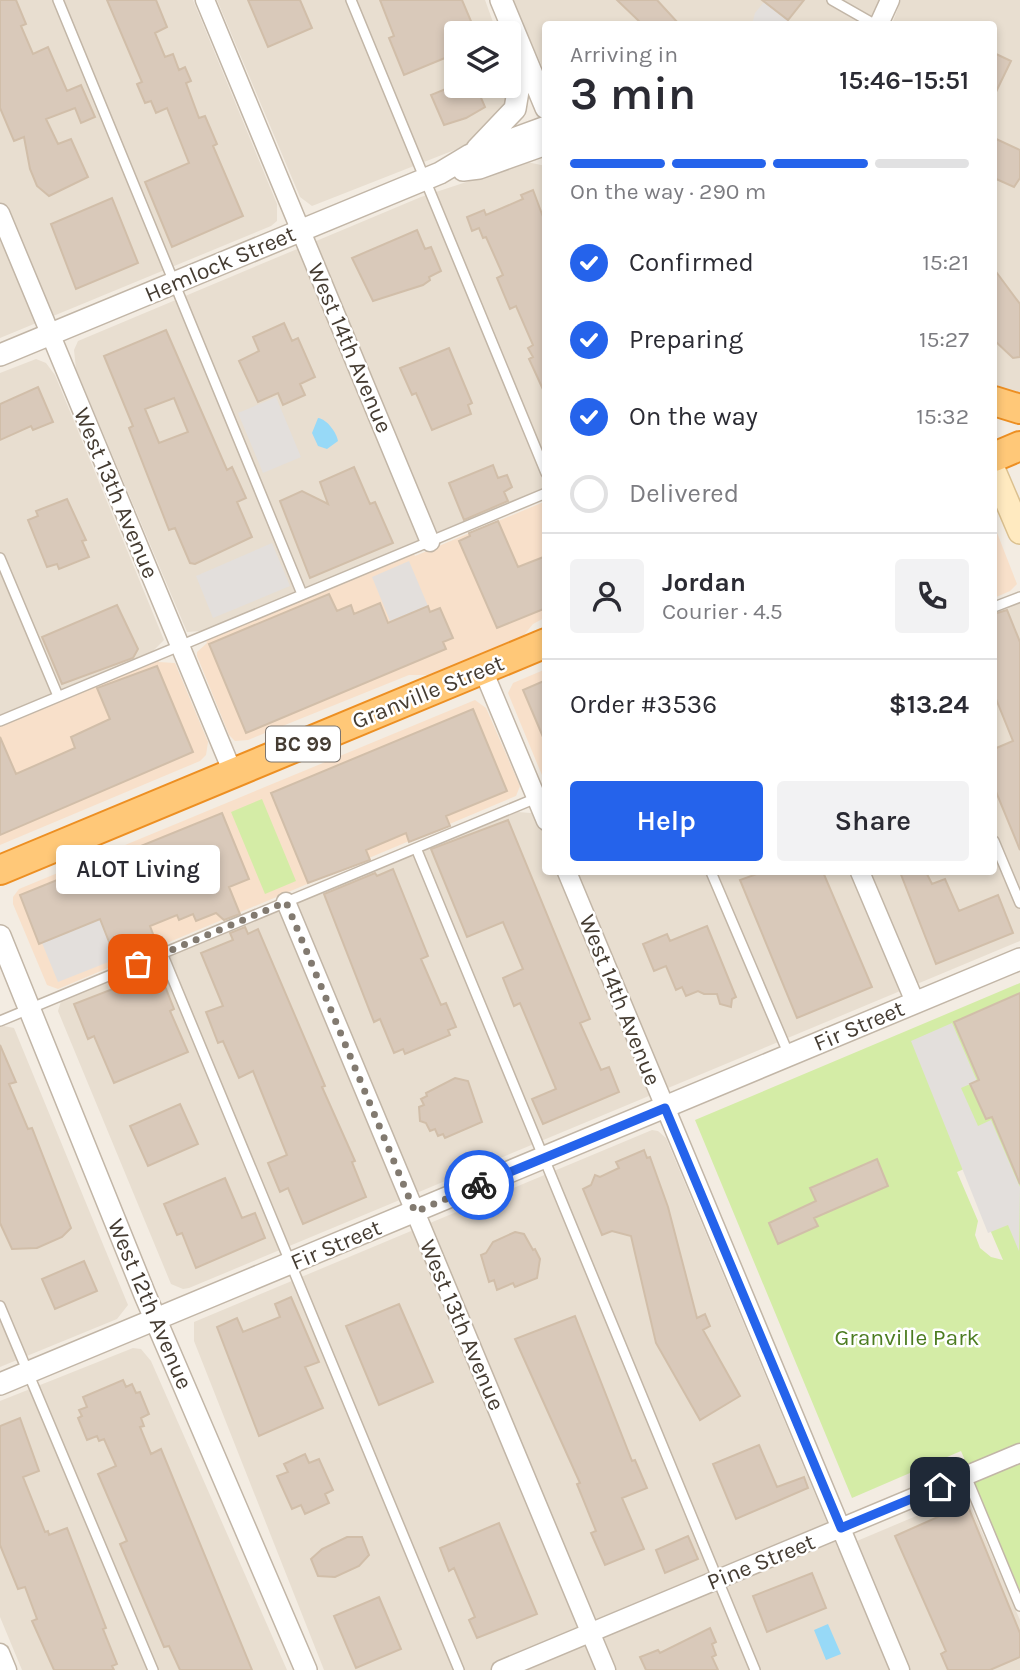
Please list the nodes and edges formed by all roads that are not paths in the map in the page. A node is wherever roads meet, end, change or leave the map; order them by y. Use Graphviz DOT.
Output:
graph roads {
  1 [pos="58,0"];
  2 [pos="205,0"];
  3 [pos="351,0"];
  4 [pos="501,0"];
  5 [pos="832,0"];
  6 [pos="890,0"];
  7 [pos="869,21"];
  8 [pos="880,21"];
  9 [pos="524,55"];
  10 [pos="542,98"];
  11 [pos="542,128"];
  12 [pos="542,145"];
  13 [pos="470,155"];
  14 [pos="433,176"];
  15 [pos="0,213"];
  16 [pos="301,231"];
  17 [pos="175,283"];
  18 [pos="50,334"];
  19 [pos="0,355"];
  20 [pos="997,402"];
  21 [pos="1020,409"];
  22 [pos="1020,446"];
  23 [pos="997,456"];
  24 [pos="542,462"];
  25 [pos="997,478"];
  26 [pos="542,495"];
  27 [pos="1020,532"];
  28 [pos="430,542"];
  29 [pos="0,558"];
  30 [pos="302,594"];
  31 [pos="1020,597"];
  32 [pos="997,606"];
  33 [pos="542,645"];
  34 [pos="180,646"];
  35 [pos="483,670"];
  36 [pos="58,696"];
  37 [pos="0,721"];
  38 [pos="233,774"];
  39 [pos="541,796"];
  40 [pos="416,848"];
  41 [pos="997,848"];
  42 [pos="0,870"];
  43 [pos="568,875"];
  44 [pos="712,875"];
  45 [pos="861,875"];
  46 [pos="286,902"];
  47 [pos="1020,903"];
  48 [pos="0,936"];
  49 [pos="162,953"];
  50 [pos="1020,959"];
  51 [pos="915,1002"];
  52 [pos="30,1009"];
  53 [pos="0,1021"];
  54 [pos="789,1055"];
  55 [pos="665,1108"];
  56 [pos="542,1159"];
  57 [pos="415,1212"];
  58 [pos="291,1263"];
  59 [pos="0,1306"];
  60 [pos="156,1320"];
  61 [pos="28,1373"];
  62 [pos="0,1384"];
  63 [pos="1020,1453"];
  64 [pos="966,1476"];
  65 [pos="841,1528"];
  66 [pos="718,1579"];
  67 [pos="1020,1606"];
  68 [pos="590,1633"];
  69 [pos="0,1653"];
  70 [pos="7,1670"];
  71 [pos="153,1670"];
  72 [pos="306,1670"];
  73 [pos="459,1670"];
  74 [pos="501,1670"];
  75 [pos="606,1670"];
  76 [pos="755,1670"];
  77 [pos="900,1670"];
  1 -- 17 [label="lane"];
  2 -- 16 [label="street, West 14th Avenue"];
  3 -- 14 [label="lane"];
  4 -- 9 [label="street"];
  5 -- 7 [label="lane"];
  6 -- 8 [label="street"];
  9 -- 10 [label="street"];
  9 -- 13 [label="street"];
  11 -- 13 [label="street, Hemlock Street"];
  12 -- 14 [label="street, Hemlock Street"];
  13 -- 14 [label="street, Hemlock Street"];
  14 -- 16 [label="street, Hemlock Street"];
  14 -- 24 [label="lane"];
  15 -- 18 [label="street, West 13th Avenue"];
  16 -- 17 [label="street, Hemlock Street"];
  16 -- 28 [label="street, West 14th Avenue"];
  17 -- 18 [label="street, Hemlock Street"];
  17 -- 30 [label="lane"];
  18 -- 19 [label="street, Hemlock Street"];
  18 -- 34 [label="street, West 13th Avenue"];
  20 -- 21 [label="highway"];
  22 -- 23 [label="highway"];
  25 -- 27 [label="main road"];
  26 -- 28 [label="lane"];
  28 -- 30 [label="lane"];
  29 -- 36 [label="lane"];
  30 -- 34 [label="lane"];
  31 -- 32 [label="lane"];
  33 -- 35 [label="highway, Granville Street / BC 99"];
  34 -- 36 [label="lane"];
  34 -- 38 [label="street, West 13th Avenue"];
  35 -- 38 [label="highway, Granville Street / BC 99"];
  35 -- 39 [label="street"];
  36 -- 37 [label="lane"];
  38 -- 42 [label="highway, Granville Street / BC 99"];
  39 -- 40 [label="lane"];
  40 -- 46 [label="lane"];
  40 -- 56 [label="lane"];
  41 -- 47 [label="lane"];
  43 -- 55 [label="street, West 14th Avenue"];
  44 -- 54 [label="lane"];
  45 -- 51 [label="street"];
  46 -- 49 [label="lane"];
  46 -- 57 [label="street, West 13th Avenue"];
  48 -- 52 [label="street, West 12th Avenue"];
  49 -- 52 [label="lane"];
  49 -- 58 [label="lane"];
  50 -- 51 [label="street, Fir Street"];
  51 -- 54 [label="street, Fir Street"];
  52 -- 53 [label="lane"];
  52 -- 60 [label="street, West 12th Avenue"];
  54 -- 55 [label="street, Fir Street"];
  55 -- 56 [label="street, Fir Street"];
  55 -- 65 [label="street, West 14th Avenue"];
  56 -- 57 [label="street, Fir Street"];
  56 -- 66 [label="lane"];
  57 -- 58 [label="street, Fir Street"];
  57 -- 68 [label="street, West 13th Avenue"];
  58 -- 60 [label="street, Fir Street"];
  58 -- 73 [label="lane"];
  59 -- 61 [label="lane"];
  60 -- 61 [label="street, Fir Street"];
  60 -- 72 [label="street, West 12th Avenue"];
  61 -- 62 [label="street, Fir Street"];
  61 -- 71 [label="lane"];
  63 -- 64 [label="street, Pine Street"];
  64 -- 65 [label="street, Pine Street"];
  64 -- 67 [label="lane"];
  65 -- 66 [label="street, Pine Street"];
  65 -- 77 [label="street, West 14th Avenue"];
  66 -- 68 [label="street, Pine Street"];
  66 -- 76 [label="lane"];
  68 -- 74 [label="street, Pine Street"];
  68 -- 75 [label="street, West 13th Avenue"];
  69 -- 70 [label="street"];
}
